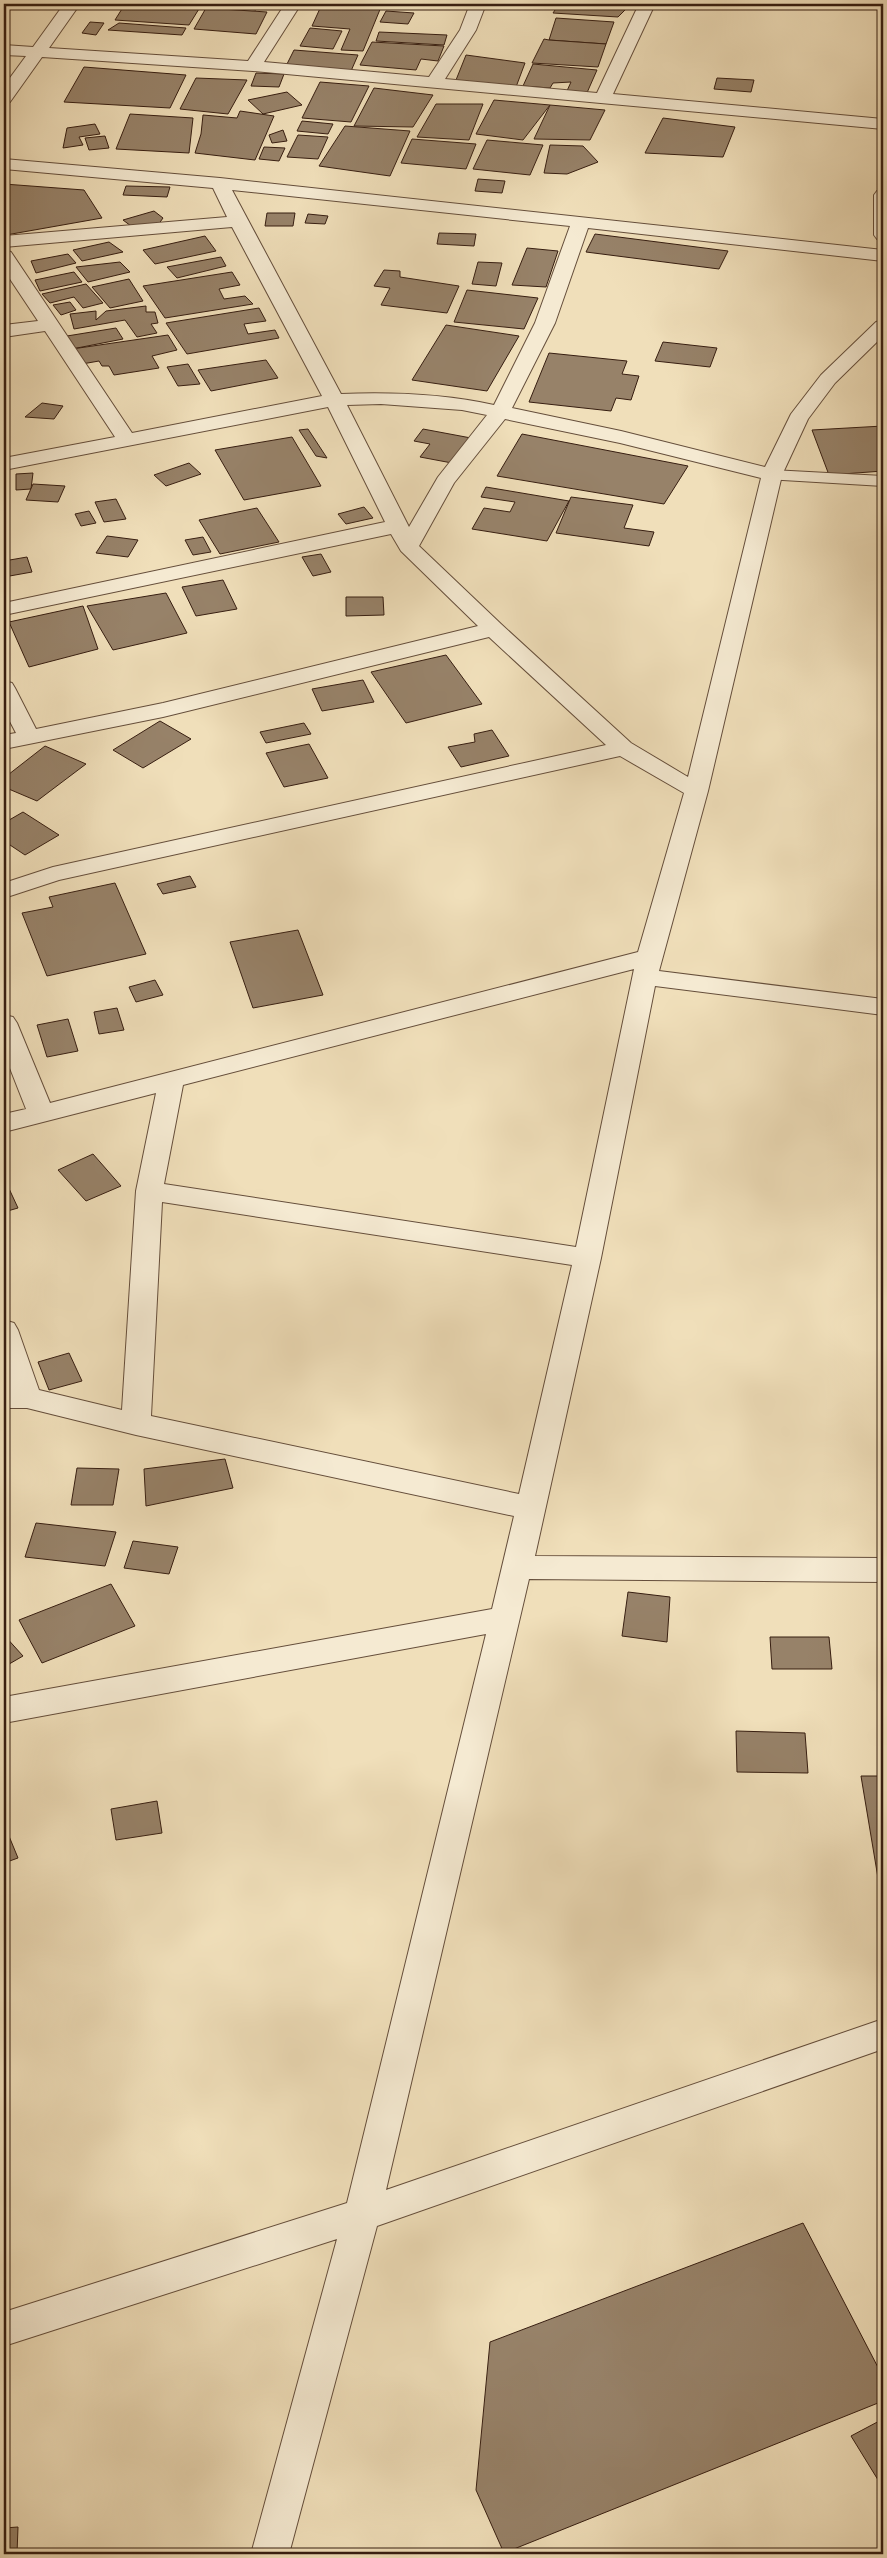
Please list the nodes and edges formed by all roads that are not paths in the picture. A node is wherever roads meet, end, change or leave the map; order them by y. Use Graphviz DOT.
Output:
graph roads {
  1 [pos="72,4"];
  2 [pos="293,4"];
  3 [pos="478,4"];
  4 [pos="647,4"];
  5 [pos="4,50"];
  6 [pos="36,53"];
  7 [pos="253,66"];
  8 [pos="434,83"];
  9 [pos="4,98"];
  10 [pos="602,99"];
  11 [pos="883,124"];
  12 [pos="4,164"];
  13 [pos="220,183"];
  14 [pos="883,195"];
  15 [pos="238,221"];
  16 [pos="581,222"];
  17 [pos="883,235"];
  18 [pos="4,242"];
  19 [pos="883,255"];
  20 [pos="4,256"];
  21 [pos="50,325"];
  22 [pos="883,326"];
  23 [pos="4,331"];
  24 [pos="334,400"];
  25 [pos="501,411"];
  26 [pos="127,440"];
  27 [pos="4,464"];
  28 [pos="772,475"];
  29 [pos="883,480"];
  30 [pos="398,526"];
  31 [pos="408,546"];
  32 [pos="4,609"];
  33 [pos="493,629"];
  34 [pos="4,688"];
  35 [pos="28,736"];
  36 [pos="4,742"];
  37 [pos="622,748"];
  38 [pos="696,791"];
  39 [pos="4,891"];
  40 [pos="647,967"];
  41 [pos="883,1007"];
  42 [pos="4,1023"];
  43 [pos="171,1080"];
  44 [pos="41,1113"];
  45 [pos="4,1122"];
  46 [pos="149,1191"];
  47 [pos="588,1258"];
  48 [pos="4,1330"];
  49 [pos="15,1398"];
  50 [pos="136,1424"];
  51 [pos="530,1508"];
  52 [pos="517,1567"];
  53 [pos="883,1570"];
  54 [pos="504,1619"];
  55 [pos="4,1710"];
  56 [pos="883,2034"];
  57 [pos="362,2215"];
  58 [pos="4,2329"];
  59 [pos="270,2554"];
  1 -- 6 [label="street"];
  2 -- 7 [label="street"];
  3 -- 8 [label="street"];
  4 -- 10 [label="street"];
  5 -- 6 [label="street"];
  6 -- 7 [label="street"];
  6 -- 9 [label="street"];
  7 -- 8 [label="street"];
  8 -- 10 [label="street"];
  10 -- 11 [label="street"];
  12 -- 13 [label="street"];
  13 -- 15 [label="street"];
  13 -- 16 [label="street"];
  14 -- 17 [label="street"];
  15 -- 18 [label="street"];
  15 -- 24 [label="street"];
  16 -- 19 [label="street"];
  16 -- 25 [label="street"];
  20 -- 21 [label="street"];
  21 -- 23 [label="street"];
  21 -- 26 [label="street"];
  22 -- 28 [label="street"];
  24 -- 25 [label="street"];
  24 -- 26 [label="street"];
  24 -- 30 [label="street"];
  25 -- 28 [label="street"];
  25 -- 31 [label="street"];
  26 -- 27 [label="street"];
  28 -- 29 [label="lane"];
  28 -- 38 [label="street"];
  30 -- 31 [label="street"];
  30 -- 32 [label="street"];
  31 -- 33 [label="street"];
  33 -- 35 [label="street"];
  33 -- 37 [label="street"];
  34 -- 35 [label="street"];
  35 -- 36 [label="street"];
  37 -- 38 [label="street"];
  37 -- 39 [label="street"];
  38 -- 40 [label="street"];
  40 -- 41 [label="street"];
  40 -- 43 [label="street"];
  40 -- 47 [label="street"];
  42 -- 44 [label="street"];
  43 -- 44 [label="street"];
  43 -- 46 [label="street"];
  44 -- 45 [label="street"];
  46 -- 47 [label="street"];
  46 -- 50 [label="street"];
  47 -- 51 [label="street"];
  48 -- 49 [label="street"];
  49 -- 50 [label="street"];
  50 -- 51 [label="street"];
  51 -- 52 [label="street"];
  52 -- 53 [label="street"];
  52 -- 54 [label="street"];
  54 -- 55 [label="street"];
  54 -- 57 [label="street"];
  56 -- 57 [label="street"];
  57 -- 58 [label="street"];
  57 -- 59 [label="street"];
}
